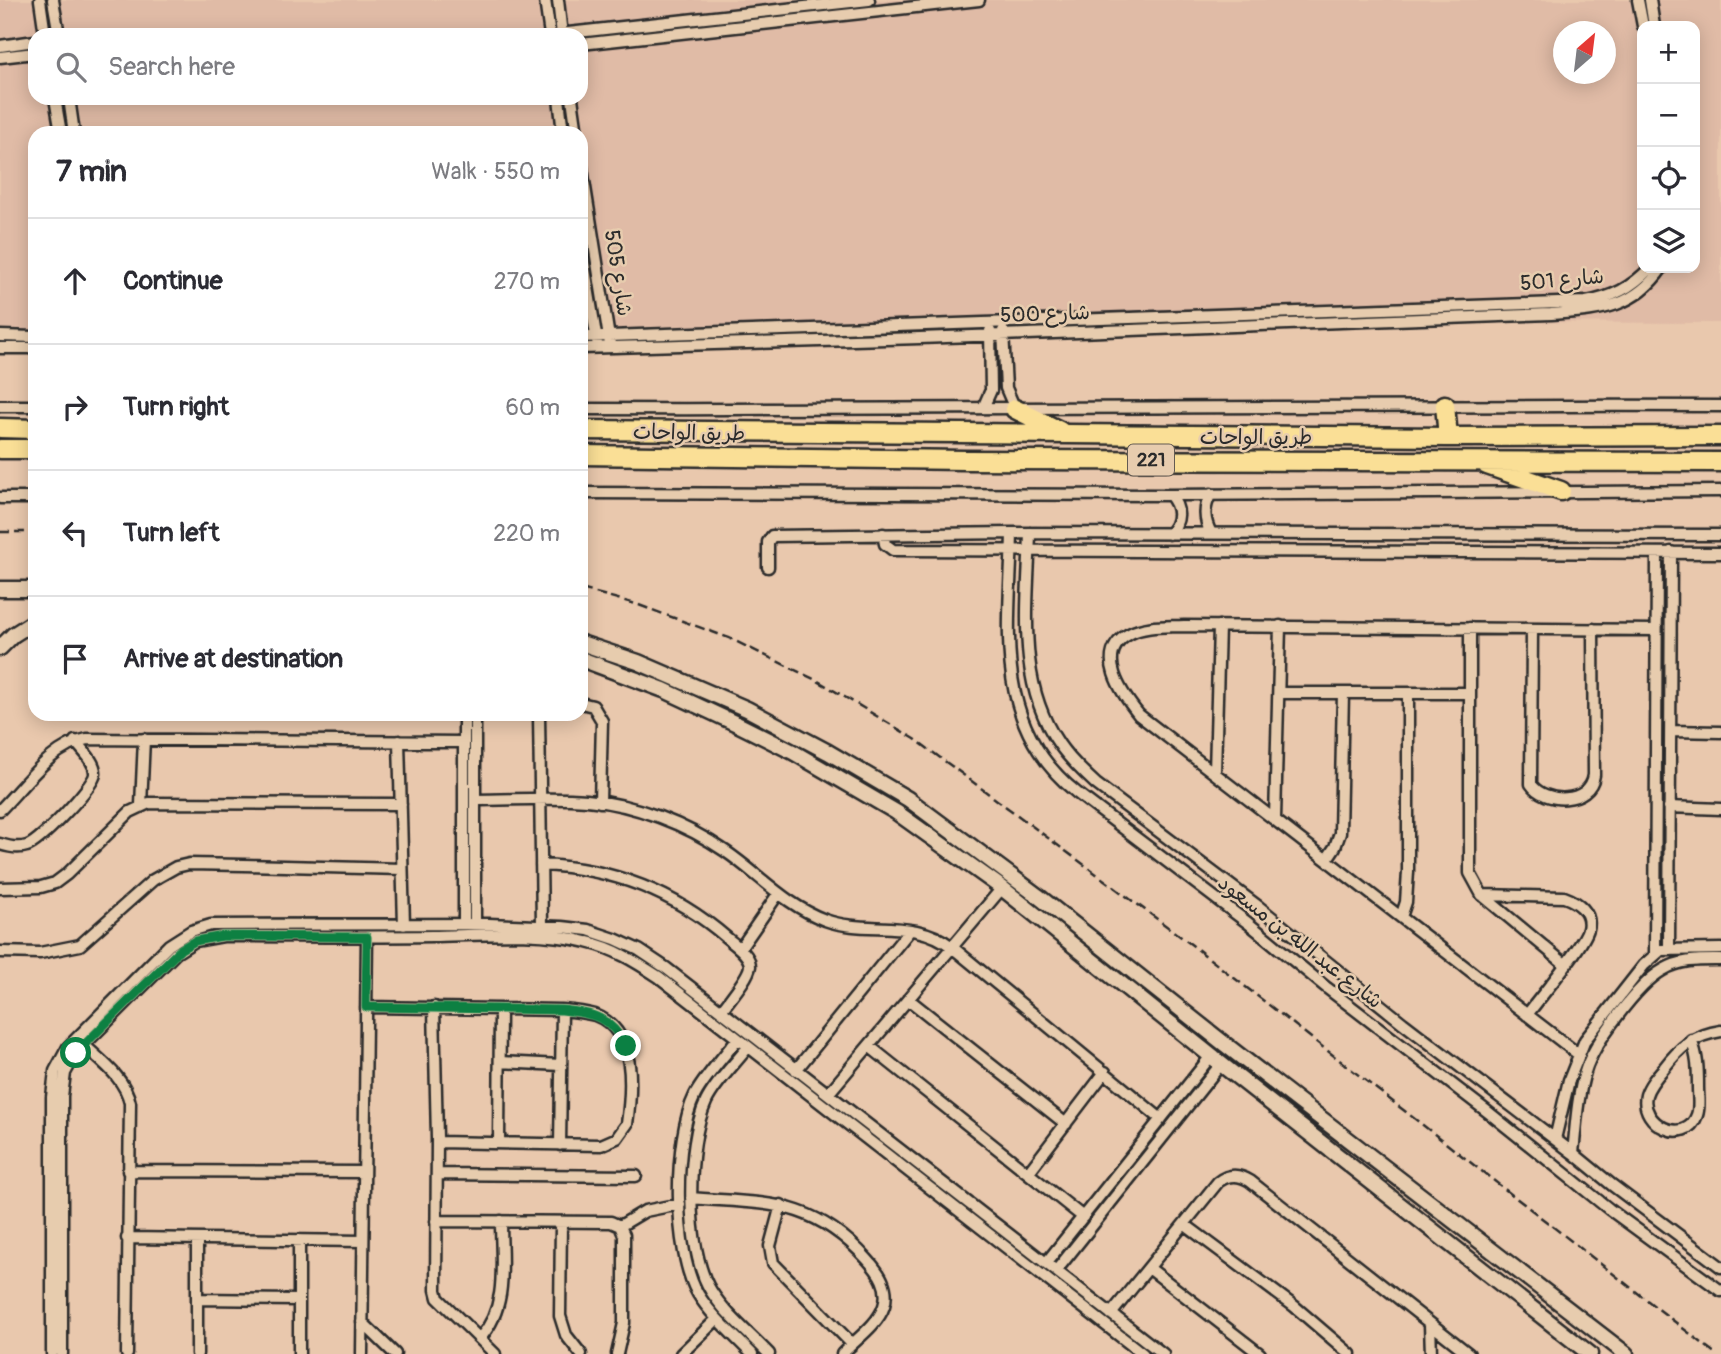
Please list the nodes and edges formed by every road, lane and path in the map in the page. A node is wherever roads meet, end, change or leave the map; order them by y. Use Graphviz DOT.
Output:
graph roads {
  1 [pos="40,0"];
  2 [pos="54,0"];
  3 [pos="545,0"];
  4 [pos="558,0"];
  5 [pos="869,0"];
  6 [pos="979,0"];
  7 [pos="1638,0"];
  8 [pos="1650,0"];
  9 [pos="953,1"];
  10 [pos="1642,21"];
  11 [pos="1653,21"];
  12 [pos="44,28"];
  13 [pos="58,28"];
  14 [pos="549,28"];
  15 [pos="561,28"];
  16 [pos="588,31"];
  17 [pos="28,42"];
  18 [pos="588,43"];
  19 [pos="0,46"];
  20 [pos="28,54"];
  21 [pos="0,57"];
  22 [pos="56,105"];
  23 [pos="70,105"];
  24 [pos="560,105"];
  25 [pos="573,105"];
  26 [pos="60,126"];
  27 [pos="73,126"];
  28 [pos="563,126"];
  29 [pos="576,126"];
  30 [pos="588,206"];
  31 [pos="1645,273"];
  32 [pos="1658,273"];
  33 [pos="588,288"];
  34 [pos="1608,303"];
  35 [pos="1509,309"];
  36 [pos="1183,316"];
  37 [pos="1343,317"];
  38 [pos="1119,319"];
  39 [pos="990,323"];
  40 [pos="1003,323"];
  41 [pos="1183,328"];
  42 [pos="1119,330"];
  43 [pos="920,332"];
  44 [pos="1003,334"];
  45 [pos="990,335"];
  46 [pos="0,336"];
  47 [pos="22,337"];
  48 [pos="28,337"];
  49 [pos="588,340"];
  50 [pos="597,343"];
  51 [pos="610,343"];
  52 [pos="588,346"];
  53 [pos="0,348"];
  54 [pos="22,348"];
  55 [pos="28,348"];
  56 [pos="1445,405"];
  57 [pos="0,406"];
  58 [pos="28,406"];
  59 [pos="1721,406"];
  60 [pos="983,408"];
  61 [pos="588,409"];
  62 [pos="1015,409"];
  63 [pos="0,428"];
  64 [pos="28,429"];
  65 [pos="588,430"];
  66 [pos="1066,434"];
  67 [pos="1721,436"];
  68 [pos="1448,437"];
  69 [pos="0,449"];
  70 [pos="28,449"];
  71 [pos="588,455"];
  72 [pos="1474,461"];
  73 [pos="1721,462"];
  74 [pos="1561,491"];
  75 [pos="1721,491"];
  76 [pos="588,493"];
  77 [pos="1211,494"];
  78 [pos="1170,495"];
  79 [pos="0,498"];
  80 [pos="28,498"];
  81 [pos="1012,533"];
  82 [pos="1030,533"];
  83 [pos="1211,533"];
  84 [pos="883,534"];
  85 [pos="1169,534"];
  86 [pos="1605,534"];
  87 [pos="1721,535"];
  88 [pos="1011,550"];
  89 [pos="1030,550"];
  90 [pos="1604,552"];
  91 [pos="1671,552"];
  92 [pos="1657,553"];
  93 [pos="1721,553"];
  94 [pos="768,567"];
  95 [pos="0,589"];
  96 [pos="28,589"];
  97 [pos="28,625"];
  98 [pos="1219,626"];
  99 [pos="1280,626"];
  100 [pos="1470,628"];
  101 [pos="1532,629"];
  102 [pos="1593,629"];
  103 [pos="1656,630"];
  104 [pos="588,645"];
  105 [pos="0,648"];
  106 [pos="588,662"];
  107 [pos="1279,693"];
  108 [pos="1343,693"];
  109 [pos="1408,693"];
  110 [pos="1469,693"];
  111 [pos="588,705"];
  112 [pos="464,721"];
  113 [pos="475,721"];
  114 [pos="539,721"];
  115 [pos="1670,731"];
  116 [pos="1721,732"];
  117 [pos="144,739"];
  118 [pos="75,741"];
  119 [pos="399,741"];
  120 [pos="464,742"];
  121 [pos="1215,772"];
  122 [pos="475,800"];
  123 [pos="540,800"];
  124 [pos="600,802"];
  125 [pos="401,804"];
  126 [pos="141,805"];
  127 [pos="1670,807"];
  128 [pos="1721,809"];
  129 [pos="0,810"];
  130 [pos="1275,819"];
  131 [pos="959,836"];
  132 [pos="0,844"];
  133 [pos="949,849"];
  134 [pos="1327,859"];
  135 [pos="541,865"];
  136 [pos="402,869"];
  137 [pos="0,888"];
  138 [pos="1002,888"];
  139 [pos="778,894"];
  140 [pos="1482,895"];
  141 [pos="1401,917"];
  142 [pos="470,924"];
  143 [pos="294,925"];
  144 [pos="404,925"];
  145 [pos="542,925"];
  146 [pos="504,930"];
  147 [pos="910,930"];
  148 [pos="294,936"];
  149 [pos="367,937"];
  150 [pos="952,947"];
  151 [pos="1669,948"];
  152 [pos="740,949"];
  153 [pos="1721,949"];
  154 [pos="0,952"];
  155 [pos="1655,953"];
  156 [pos="1721,960"];
  157 [pos="1565,964"];
  158 [pos="1339,972"];
  159 [pos="142,980"];
  160 [pos="1327,988"];
  161 [pos="908,999"];
  162 [pos="1613,1003"];
  163 [pos="366,1007"];
  164 [pos="434,1007"];
  165 [pos="500,1009"];
  166 [pos="562,1010"];
  167 [pos="1623,1010"];
  168 [pos="721,1011"];
  169 [pos="1527,1015"];
  170 [pos="1721,1031"];
  171 [pos="737,1039"];
  172 [pos="1691,1040"];
  173 [pos="84,1045"];
  174 [pos="869,1045"];
  175 [pos="748,1047"];
  176 [pos="1578,1055"];
  177 [pos="1216,1060"];
  178 [pos="500,1062"];
  179 [pos="561,1065"];
  180 [pos="796,1069"];
  181 [pos="1105,1072"];
  182 [pos="828,1094"];
  183 [pos="1161,1119"];
  184 [pos="57,1121"];
  185 [pos="1066,1124"];
  186 [pos="1555,1139"];
  187 [pos="437,1142"];
  188 [pos="499,1143"];
  189 [pos="560,1145"];
  190 [pos="1573,1153"];
  191 [pos="1377,1161"];
  192 [pos="128,1171"];
  193 [pos="364,1172"];
  194 [pos="1028,1173"];
  195 [pos="437,1174"];
  196 [pos="636,1176"];
  197 [pos="1365,1177"];
  198 [pos="691,1198"];
  199 [pos="680,1204"];
  200 [pos="781,1205"];
  201 [pos="1083,1217"];
  202 [pos="436,1221"];
  203 [pos="501,1221"];
  204 [pos="561,1222"];
  205 [pos="1184,1224"];
  206 [pos="620,1226"];
  207 [pos="1665,1226"];
  208 [pos="128,1238"];
  209 [pos="197,1239"];
  210 [pos="299,1240"];
  211 [pos="363,1241"];
  212 [pos="1654,1243"];
  213 [pos="1046,1263"];
  214 [pos="1721,1266"];
  215 [pos="1149,1268"];
  216 [pos="1056,1271"];
  217 [pos="57,1290"];
  218 [pos="1721,1291"];
  219 [pos="197,1299"];
  220 [pos="299,1300"];
  221 [pos="1111,1314"];
  222 [pos="717,1319"];
  223 [pos="362,1322"];
  224 [pos="1430,1324"];
  225 [pos="480,1338"];
  226 [pos="852,1344"];
  227 [pos="52,1354"];
  228 [pos="62,1354"];
  229 [pos="127,1354"];
  230 [pos="197,1354"];
  231 [pos="299,1354"];
  232 [pos="362,1354"];
  233 [pos="395,1354"];
  234 [pos="495,1354"];
  235 [pos="581,1354"];
  236 [pos="617,1354"];
  237 [pos="681,1354"];
  238 [pos="752,1354"];
  239 [pos="769,1354"];
  240 [pos="842,1354"];
  241 [pos="1143,1354"];
  242 [pos="1163,1354"];
  243 [pos="1260,1354"];
  244 [pos="1350,1354"];
  245 [pos="1431,1354"];
  246 [pos="1469,1354"];
  247 [pos="1590,1354"];
  248 [pos="1626,1354"];
  1 -- 12 [label="street"];
  2 -- 13 [label="street"];
  3 -- 14 [label="street"];
  4 -- 15 [label="street"];
  5 -- 16 [label="street"];
  6 -- 9 [label="street"];
  7 -- 10 [label="street"];
  8 -- 11 [label="street"];
  9 -- 18 [label="street"];
  17 -- 19 [label="street"];
  20 -- 21 [label="street"];
  22 -- 26 [label="street"];
  23 -- 27 [label="street"];
  24 -- 28 [label="street"];
  25 -- 29 [label="street"];
  30 -- 51 [label="street, شارع 505"];
  31 -- 34 [label="street, شارع 501"];
  32 -- 34 [label="street, شارع 501"];
  33 -- 50 [label="street, شارع 505"];
  34 -- 35 [label="street, شارع 501"];
  35 -- 37 [label="street, شارع 500"];
  36 -- 37 [label="street, شارع 500"];
  36 -- 38 [label="street, شارع 500"];
  36 -- 41 [label="street"];
  37 -- 41 [label="street, شارع 500"];
  38 -- 40 [label="street, شارع 500"];
  38 -- 42 [label="street"];
  39 -- 40 [label="street, شارع 500"];
  39 -- 43 [label="street, شارع 500"];
  39 -- 45 [label="street"];
  40 -- 44 [label="street"];
  41 -- 42 [label="street, شارع 500"];
  42 -- 44 [label="street, شارع 500"];
  43 -- 45 [label="street, شارع 500"];
  43 -- 51 [label="street, شارع 500"];
  44 -- 45 [label="street, شارع 500"];
  44 -- 62 [label="street"];
  45 -- 60 [label="street"];
  46 -- 47 [label="street"];
  47 -- 48 [label="street"];
  47 -- 54 [label="street"];
  49 -- 50 [label="street, شارع 500"];
  50 -- 51 [label="street, شارع 500"];
  50 -- 52 [label="street, شارع 500"];
  53 -- 54 [label="street"];
  54 -- 55 [label="street"];
  56 -- 59 [label="street, طريق الواحات"];
  56 -- 62 [label="street, طريق الواحات"];
  56 -- 68 [label="highway"];
  57 -- 58 [label="street"];
  60 -- 61 [label="street, طريق الواحات"];
  60 -- 62 [label="street, طريق الواحات"];
  62 -- 66 [label="highway"];
  63 -- 64 [label="highway"];
  65 -- 66 [label="highway, طريق الواحات / 221"];
  66 -- 68 [label="highway, طريق الواحات / 221"];
  67 -- 68 [label="highway, طريق الواحات / 221"];
  69 -- 70 [label="highway"];
  71 -- 72 [label="highway, طريق الواحات / 221"];
  72 -- 73 [label="highway, طريق الواحات / 221"];
  72 -- 74 [label="highway"];
  74 -- 75 [label="street, 221"];
  74 -- 77 [label="street, 221"];
  76 -- 78 [label="street, 221"];
  77 -- 78 [label="street, 221"];
  77 -- 83 [label="street"];
  78 -- 85 [label="street"];
  79 -- 80 [label="street"];
  81 -- 82 [label="street"];
  81 -- 84 [label="street"];
  81 -- 88 [label="street, شارع عبد الله بن مسعود"];
  82 -- 85 [label="street"];
  82 -- 89 [label="street, شارع عبد الله بن مسعود"];
  83 -- 85 [label="street"];
  83 -- 86 [label="street"];
  84 -- 88 [label="street"];
  84 -- 94 [label="street"];
  86 -- 87 [label="street"];
  86 -- 90 [label="street"];
  88 -- 89 [label="street"];
  88 -- 160 [label="street, شارع عبد الله بن مسعود"];
  89 -- 90 [label="street"];
  89 -- 158 [label="street, شارع عبد الله بن مسعود"];
  90 -- 92 [label="street"];
  91 -- 92 [label="street"];
  91 -- 93 [label="street"];
  91 -- 115 [label="street"];
  92 -- 103 [label="street"];
  95 -- 96 [label="street"];
  97 -- 105 [label="street"];
  98 -- 99 [label="street"];
  98 -- 121 [label="street"];
  98 -- 121 [label="street"];
  99 -- 100 [label="street"];
  99 -- 107 [label="street"];
  100 -- 101 [label="street"];
  100 -- 110 [label="street"];
  101 -- 102 [label="street"];
  101 -- 102 [label="street"];
  102 -- 103 [label="street"];
  103 -- 155 [label="street"];
  104 -- 131 [label="street"];
  106 -- 133 [label="street"];
  107 -- 108 [label="street"];
  107 -- 130 [label="street"];
  108 -- 109 [label="street"];
  108 -- 134 [label="street"];
  109 -- 110 [label="street"];
  109 -- 141 [label="street"];
  110 -- 140 [label="street"];
  111 -- 124 [label="street"];
  112 -- 120 [label="street"];
  113 -- 122 [label="street"];
  114 -- 123 [label="street"];
  115 -- 116 [label="street"];
  115 -- 127 [label="street"];
  117 -- 118 [label="street"];
  117 -- 119 [label="street"];
  117 -- 126 [label="street"];
  118 -- 129 [label="street"];
  118 -- 132 [label="street"];
  119 -- 120 [label="street"];
  119 -- 125 [label="street"];
  120 -- 142 [label="street"];
  121 -- 130 [label="street"];
  122 -- 123 [label="street"];
  122 -- 142 [label="street"];
  123 -- 124 [label="street"];
  123 -- 135 [label="street"];
  124 -- 139 [label="street"];
  125 -- 126 [label="street"];
  125 -- 136 [label="street"];
  126 -- 137 [label="street"];
  127 -- 128 [label="street"];
  127 -- 151 [label="street"];
  130 -- 134 [label="street"];
  131 -- 133 [label="street"];
  131 -- 191 [label="street"];
  133 -- 138 [label="street"];
  134 -- 141 [label="street"];
  135 -- 145 [label="street"];
  135 -- 152 [label="street"];
  136 -- 144 [label="street"];
  136 -- 154 [label="street"];
  138 -- 150 [label="street"];
  138 -- 177 [label="street"];
  139 -- 147 [label="street"];
  139 -- 152 [label="street"];
  140 -- 157 [label="street"];
  140 -- 157 [label="street"];
  141 -- 169 [label="street"];
  142 -- 144 [label="street"];
  142 -- 146 [label="street"];
  143 -- 144 [label="street"];
  143 -- 148 [label="street"];
  143 -- 159 [label="street"];
  145 -- 146 [label="street"];
  145 -- 168 [label="street"];
  146 -- 149 [label="street"];
  146 -- 171 [label="street"];
  147 -- 150 [label="street"];
  147 -- 180 [label="street"];
  148 -- 149 [label="street"];
  148 -- 159 [label="street"];
  149 -- 163 [label="street"];
  150 -- 161 [label="street"];
  150 -- 181 [label="street"];
  151 -- 153 [label="street"];
  151 -- 155 [label="street"];
  152 -- 168 [label="street"];
  155 -- 162 [label="street"];
  156 -- 167 [label="street"];
  157 -- 169 [label="street"];
  158 -- 160 [label="street"];
  158 -- 186 [label="street, شارع عبد الله بن مسعود"];
  159 -- 173 [label="street"];
  159 -- 184 [label="street"];
  160 -- 212 [label="street, شارع عبد الله بن مسعود"];
  161 -- 174 [label="street"];
  161 -- 185 [label="street"];
  162 -- 167 [label="street"];
  162 -- 176 [label="street"];
  163 -- 164 [label="street"];
  163 -- 193 [label="street"];
  164 -- 165 [label="street"];
  164 -- 187 [label="street"];
  165 -- 166 [label="street"];
  165 -- 178 [label="street"];
  166 -- 179 [label="street"];
  166 -- 189 [label="street"];
  167 -- 190 [label="street"];
  168 -- 180 [label="street"];
  169 -- 176 [label="street"];
  170 -- 172 [label="street"];
  171 -- 175 [label="street"];
  171 -- 199 [label="street"];
  172 -- 172 [label="street"];
  173 -- 184 [label="street"];
  173 -- 192 [label="street"];
  174 -- 182 [label="street"];
  174 -- 194 [label="street"];
  175 -- 198 [label="street"];
  175 -- 241 [label="street"];
  176 -- 186 [label="street"];
  177 -- 183 [label="street"];
  177 -- 197 [label="street"];
  177 -- 216 [label="street"];
  178 -- 179 [label="street"];
  178 -- 188 [label="street"];
  179 -- 189 [label="street"];
  180 -- 182 [label="street"];
  181 -- 183 [label="street"];
  181 -- 185 [label="street"];
  182 -- 213 [label="street"];
  183 -- 201 [label="street"];
  184 -- 217 [label="street"];
  185 -- 194 [label="street"];
  186 -- 190 [label="street, شارع عبد الله بن مسعود"];
  187 -- 188 [label="street"];
  187 -- 195 [label="street"];
  188 -- 189 [label="street"];
  190 -- 207 [label="street, شارع عبد الله بن مسعود"];
  191 -- 197 [label="street"];
  191 -- 248 [label="street"];
  192 -- 193 [label="street"];
  192 -- 208 [label="street"];
  193 -- 211 [label="street"];
  194 -- 201 [label="street"];
  195 -- 196 [label="street"];
  195 -- 202 [label="street"];
  197 -- 247 [label="street"];
  198 -- 200 [label="street"];
  198 -- 239 [label="street"];
  199 -- 206 [label="street"];
  199 -- 222 [label="street"];
  200 -- 226 [label="street"];
  200 -- 226 [label="street"];
  201 -- 213 [label="street"];
  202 -- 203 [label="street"];
  202 -- 225 [label="street"];
  203 -- 204 [label="street"];
  203 -- 225 [label="street"];
  204 -- 206 [label="street"];
  204 -- 235 [label="street"];
  205 -- 215 [label="street"];
  205 -- 224 [label="street"];
  205 -- 244 [label="street"];
  206 -- 236 [label="street"];
  207 -- 212 [label="street"];
  207 -- 214 [label="street, شارع عبد الله بن مسعود"];
  208 -- 209 [label="street"];
  208 -- 229 [label="street"];
  209 -- 210 [label="street"];
  209 -- 219 [label="street"];
  210 -- 211 [label="street"];
  210 -- 220 [label="street"];
  211 -- 223 [label="street"];
  212 -- 218 [label="street, شارع عبد الله بن مسعود"];
  213 -- 216 [label="street"];
  215 -- 221 [label="street"];
  215 -- 243 [label="street"];
  216 -- 221 [label="street"];
  217 -- 227 [label="street"];
  217 -- 228 [label="street"];
  219 -- 220 [label="street"];
  219 -- 230 [label="street"];
  220 -- 231 [label="street"];
  221 -- 242 [label="street"];
  222 -- 237 [label="street"];
  222 -- 238 [label="street"];
  223 -- 232 [label="street"];
  223 -- 233 [label="street"];
  224 -- 245 [label="street"];
  224 -- 246 [label="street"];
  225 -- 234 [label="street"];
  226 -- 240 [label="street"];
}
